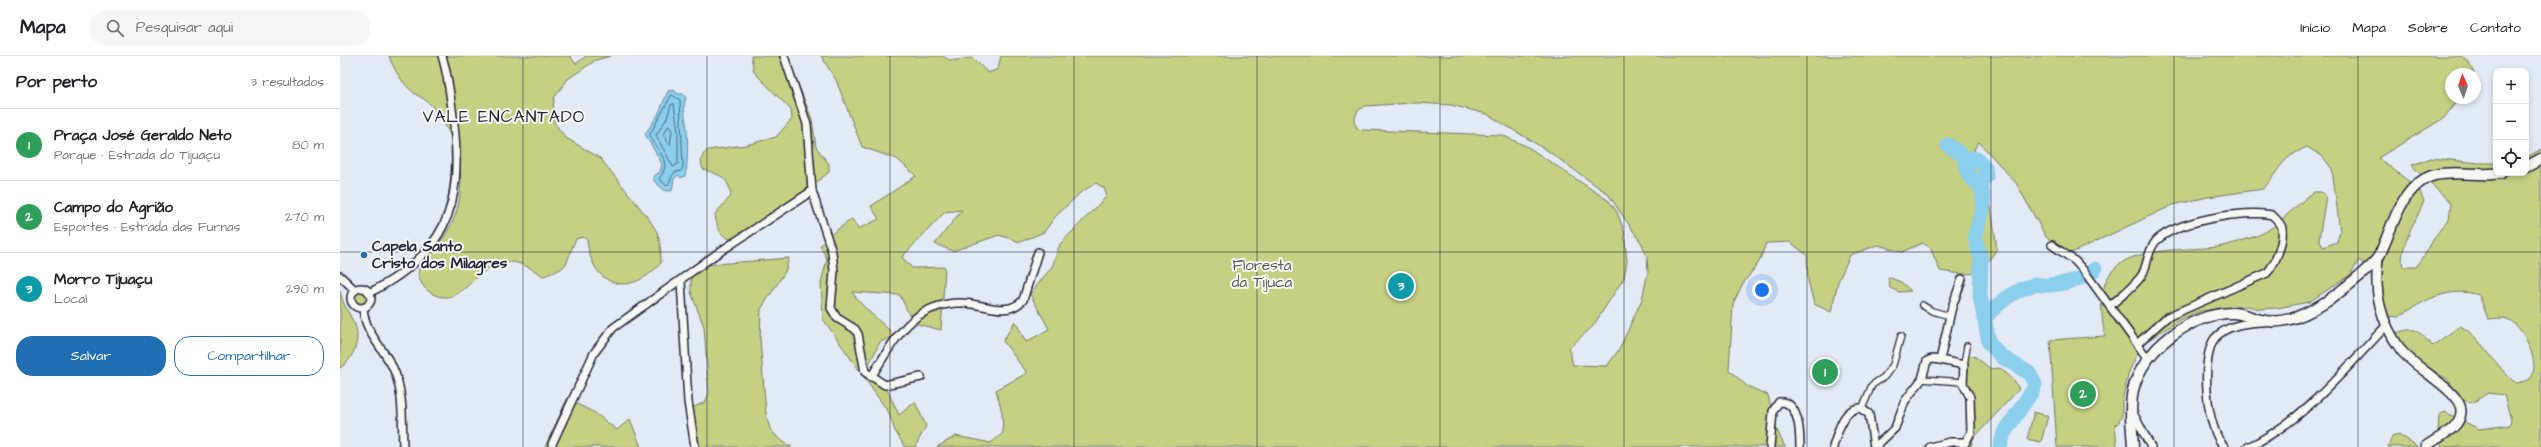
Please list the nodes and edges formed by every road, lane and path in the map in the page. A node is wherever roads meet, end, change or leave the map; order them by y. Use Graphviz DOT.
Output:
graph roads {
  1 [pos="442,56"];
  2 [pos="784,56"];
  3 [pos="2541,159"];
  4 [pos="2529,165"];
  5 [pos="2493,173"];
  6 [pos="812,191"];
  7 [pos="2052,245"];
  8 [pos="1038,252"];
  9 [pos="2378,258"];
  10 [pos="2366,269"];
  11 [pos="340,276"];
  12 [pos="1962,279"];
  13 [pos="681,281"];
  14 [pos="2376,281"];
  15 [pos="355,290"];
  16 [pos="369,293"];
  17 [pos="1922,305"];
  18 [pos="2111,305"];
  19 [pos="363,308"];
  20 [pos="1950,316"];
  21 [pos="2267,322"];
  22 [pos="2387,325"];
  23 [pos="1901,336"];
  24 [pos="2138,343"];
  25 [pos="1967,346"];
  26 [pos="2148,359"];
  27 [pos="1940,360"];
  28 [pos="1964,365"];
  29 [pos="871,377"];
  30 [pos="921,378"];
  31 [pos="1922,379"];
  32 [pos="1963,382"];
  33 [pos="1862,409"];
  34 [pos="2131,410"];
  35 [pos="552,444"];
  36 [pos="1964,445"];
  37 [pos="403,447"];
  38 [pos="695,447"];
  39 [pos="1770,447"];
  40 [pos="1800,447"];
  41 [pos="1833,447"];
  42 [pos="1875,447"];
  43 [pos="1930,447"];
  44 [pos="2134,447"];
  45 [pos="2151,447"];
  46 [pos="2225,447"];
  47 [pos="2248,447"];
  48 [pos="2425,447"];
  1 -- 16 [label="street"];
  2 -- 6 [label="street"];
  3 -- 4 [label="main road"];
  5 -- 9 [label="main road"];
  6 -- 13 [label="street"];
  6 -- 29 [label="street"];
  7 -- 18 [label="street"];
  8 -- 29 [label="street"];
  9 -- 10 [label="main road"];
  9 -- 14 [label="street"];
  10 -- 14 [label="street"];
  10 -- 21 [label="main road"];
  11 -- 15 [label="street"];
  12 -- 20 [label="street"];
  13 -- 35 [label="street"];
  13 -- 38 [label="street"];
  14 -- 22 [label="street"];
  15 -- 16 [label="street"];
  15 -- 19 [label="street"];
  16 -- 19 [label="street"];
  17 -- 20 [label="street"];
  18 -- 24 [label="street"];
  18 -- 24 [label="street"];
  19 -- 37 [label="street"];
  20 -- 27 [label="street"];
  21 -- 26 [label="main road"];
  21 -- 46 [label="street"];
  22 -- 47 [label="street"];
  22 -- 48 [label="street"];
  23 -- 33 [label="street"];
  24 -- 26 [label="street"];
  25 -- 28 [label="street"];
  26 -- 34 [label="main road"];
  27 -- 28 [label="street"];
  27 -- 31 [label="street"];
  28 -- 32 [label="street"];
  29 -- 30 [label="street"];
  31 -- 32 [label="street"];
  31 -- 42 [label="street"];
  32 -- 36 [label="street"];
  33 -- 41 [label="street"];
  33 -- 42 [label="street"];
  34 -- 44 [label="main road"];
  34 -- 45 [label="street"];
  36 -- 43 [label="street"];
  39 -- 40 [label="street"];
}
